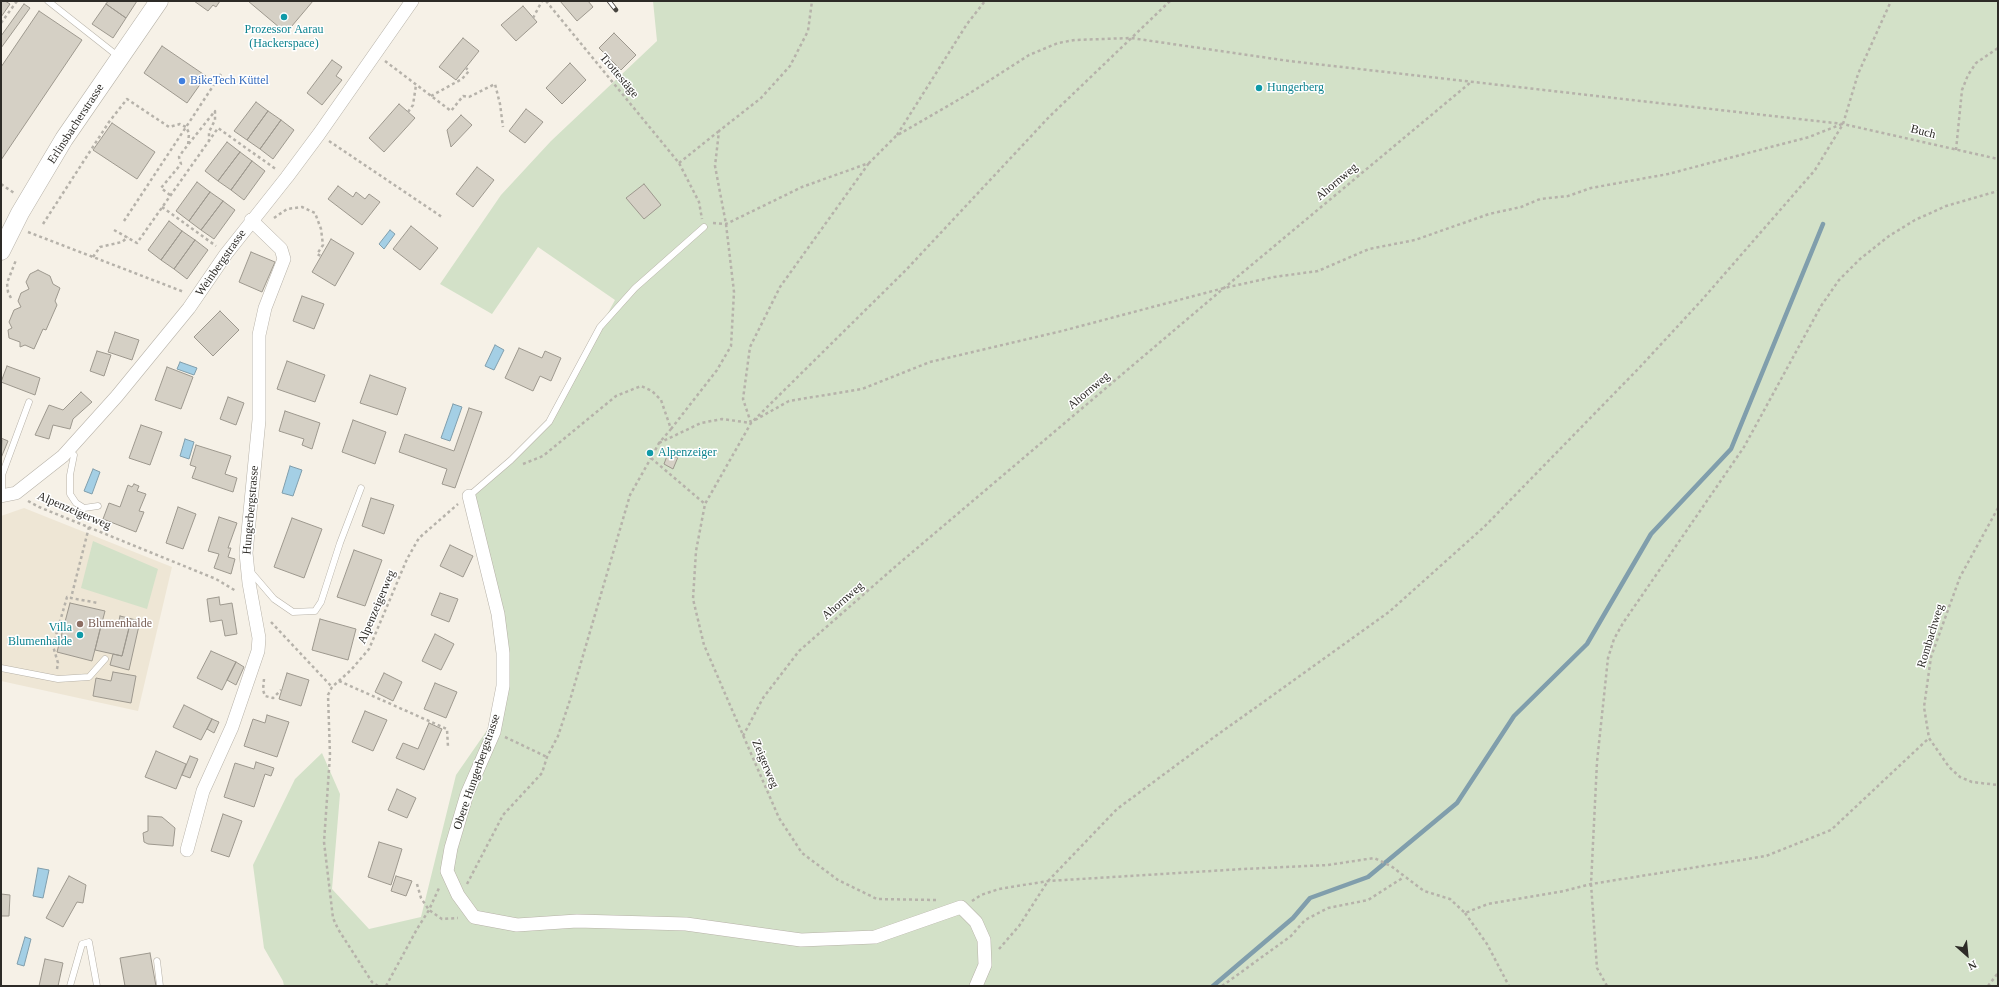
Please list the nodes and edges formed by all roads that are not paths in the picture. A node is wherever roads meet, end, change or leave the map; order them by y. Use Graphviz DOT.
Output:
graph roads {
  1 [pos="48,1"];
  2 [pos="159,1"];
  3 [pos="412,1"];
  4 [pos="120,58"];
  5 [pos="255,224"];
  6 [pos="704,227"];
  7 [pos="9,254"];
  8 [pos="30,402"];
  9 [pos="68,451"];
  10 [pos="361,488"];
  11 [pos="2,495"];
  12 [pos="470,496"];
  13 [pos="98,506"];
  14 [pos="247,568"];
  15 [pos="105,659"];
  16 [pos="1,668"];
  17 [pos="187,850"];
  18 [pos="157,961"];
  19 [pos="70,986"];
  20 [pos="97,986"];
  21 [pos="160,986"];
  22 [pos="976,986"];
  1 -- 4 [label="lane"];
  2 -- 4 [label="main road, Erlinsbacherstrasse"];
  3 -- 5 [label="street, Weinbergstrasse"];
  4 -- 7 [label="main road, Erlinsbacherstrasse"];
  5 -- 9 [label="street, Weinbergstrasse"];
  5 -- 14 [label="street, Hungerbergstrasse"];
  6 -- 12 [label="lane"];
  8 -- 11 [label="lane"];
  9 -- 11 [label="street, Weinbergstrasse"];
  9 -- 13 [label="lane"];
  10 -- 14 [label="lane"];
  12 -- 22 [label="street, Obere Hungerbergstrasse"];
  14 -- 17 [label="street, Hungerbergstrasse"];
  15 -- 16 [label="lane"];
  18 -- 21 [label="lane"];
  19 -- 20 [label="lane"];
}
